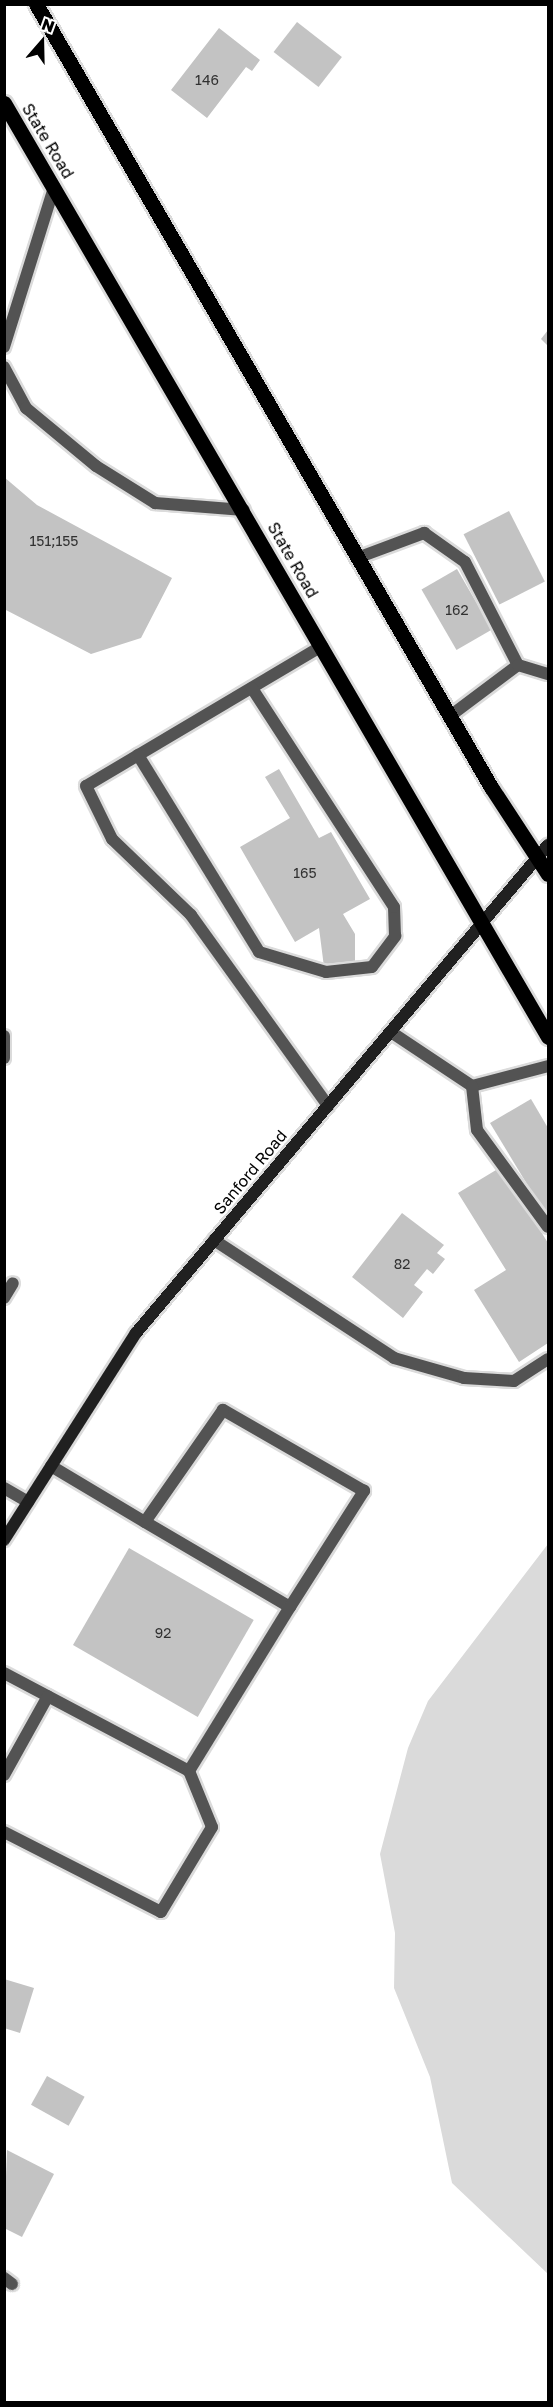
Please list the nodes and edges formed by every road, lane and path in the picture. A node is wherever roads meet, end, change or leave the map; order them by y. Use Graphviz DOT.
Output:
graph roads {
  1 [pos="36,4"];
  2 [pos="4,103"];
  3 [pos="54,187"];
  4 [pos="4,347"];
  5 [pos="4,368"];
  6 [pos="244,510"];
  7 [pos="357,558"];
  8 [pos="322,646"];
  9 [pos="518,665"];
  10 [pos="549,674"];
  11 [pos="252,688"];
  12 [pos="450,716"];
  13 [pos="138,755"];
  14 [pos="549,845"];
  15 [pos="539,859"];
  16 [pos="549,874"];
  17 [pos="481,922"];
  18 [pos="391,1032"];
  19 [pos="4,1036"];
  20 [pos="549,1037"];
  21 [pos="4,1058"];
  22 [pos="549,1066"];
  23 [pos="472,1086"];
  24 [pos="328,1106"];
  25 [pos="549,1227"];
  26 [pos="214,1240"];
  27 [pos="13,1283"];
  28 [pos="4,1298"];
  29 [pos="549,1359"];
  30 [pos="51,1466"];
  31 [pos="4,1488"];
  32 [pos="28,1502"];
  33 [pos="145,1522"];
  34 [pos="4,1540"];
  35 [pos="290,1607"];
  36 [pos="4,1673"];
  37 [pos="48,1696"];
  38 [pos="189,1771"];
  39 [pos="4,1775"];
  40 [pos="4,1832"];
  1 -- 7 [label="main road"];
  2 -- 3 [label="main road, State Road"];
  3 -- 4 [label="lane"];
  3 -- 6 [label="main road, State Road"];
  5 -- 6 [label="lane"];
  6 -- 8 [label="main road, State Road"];
  7 -- 9 [label="lane"];
  7 -- 12 [label="main road"];
  8 -- 11 [label="lane"];
  8 -- 17 [label="main road, State Road"];
  9 -- 10 [label="lane"];
  9 -- 12 [label="lane"];
  11 -- 13 [label="lane"];
  11 -- 13 [label="lane"];
  12 -- 15 [label="main road"];
  13 -- 24 [label="lane"];
  14 -- 15 [label="street, Sanford Road"];
  15 -- 16 [label="main road"];
  15 -- 17 [label="street, Sanford Road"];
  17 -- 18 [label="street, Sanford Road"];
  17 -- 20 [label="main road, State Road"];
  18 -- 23 [label="lane"];
  18 -- 24 [label="street, Sanford Road"];
  19 -- 21 [label="lane"];
  22 -- 23 [label="lane"];
  23 -- 25 [label="lane"];
  24 -- 26 [label="street, Sanford Road"];
  26 -- 29 [label="lane"];
  26 -- 30 [label="street, Sanford Road"];
  27 -- 28 [label="lane"];
  30 -- 32 [label="street, Sanford Road"];
  30 -- 33 [label="lane"];
  31 -- 32 [label="lane"];
  32 -- 34 [label="street, Sanford Road"];
  33 -- 35 [label="lane"];
  33 -- 35 [label="lane"];
  35 -- 38 [label="lane"];
  36 -- 37 [label="lane"];
  37 -- 38 [label="lane"];
  37 -- 39 [label="lane"];
  38 -- 40 [label="lane"];
}
